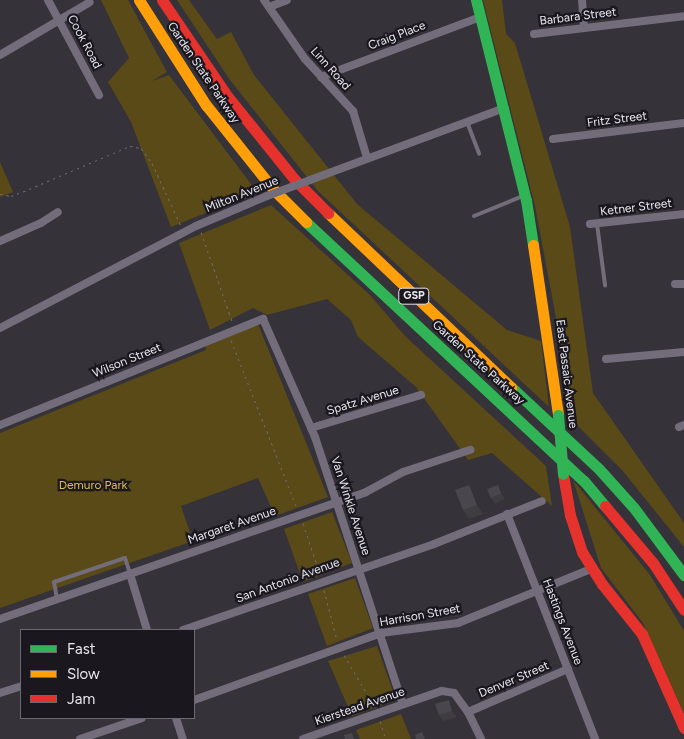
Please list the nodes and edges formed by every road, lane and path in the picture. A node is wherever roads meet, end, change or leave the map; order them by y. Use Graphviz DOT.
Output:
graph roads {
  1 [pos="48,0"];
  2 [pos="139,0"];
  3 [pos="162,0"];
  4 [pos="287,0"];
  5 [pos="476,0"];
  6 [pos="582,0"];
  7 [pos="90,2"];
  8 [pos="266,4"];
  9 [pos="684,16"];
  10 [pos="480,17"];
  11 [pos="60,21"];
  12 [pos="584,28"];
  13 [pos="534,34"];
  14 [pos="0,55"];
  15 [pos="322,77"];
  16 [pos="99,95"];
  17 [pos="505,108"];
  18 [pos="467,122"];
  19 [pos="684,123"];
  20 [pos="553,139"];
  21 [pos="479,154"];
  22 [pos="367,158"];
  23 [pos="0,194"];
  24 [pos="525,195"];
  25 [pos="58,212"];
  26 [pos="684,214"];
  27 [pos="474,216"];
  28 [pos="594,224"];
  29 [pos="181,227"];
  30 [pos="200,230"];
  31 [pos="0,241"];
  32 [pos="675,284"];
  33 [pos="684,284"];
  34 [pos="606,286"];
  35 [pos="262,319"];
  36 [pos="232,321"];
  37 [pos="0,328"];
  38 [pos="228,332"];
  39 [pos="684,352"];
  40 [pos="606,359"];
  41 [pos="421,395"];
  42 [pos="0,425"];
  43 [pos="311,428"];
  44 [pos="470,450"];
  45 [pos="336,501"];
  46 [pos="542,501"];
  47 [pos="297,509"];
  48 [pos="507,514"];
  49 [pos="302,520"];
  50 [pos="358,568"];
  51 [pos="591,569"];
  52 [pos="130,574"];
  53 [pos="320,574"];
  54 [pos="684,575"];
  55 [pos="324,587"];
  56 [pos="538,591"];
  57 [pos="58,599"];
  58 [pos="684,610"];
  59 [pos="0,618"];
  60 [pos="147,629"];
  61 [pos="186,629"];
  62 [pos="381,633"];
  63 [pos="338,643"];
  64 [pos="343,654"];
  65 [pos="568,669"];
  66 [pos="20,686"];
  67 [pos="0,693"];
  68 [pos="195,700"];
  69 [pos="403,704"];
  70 [pos="376,708"];
  71 [pos="468,712"];
  72 [pos="139,719"];
  73 [pos="176,719"];
  74 [pos="380,721"];
  75 [pos="684,728"];
  76 [pos="80,739"];
  77 [pos="183,739"];
  78 [pos="303,739"];
  79 [pos="386,739"];
  80 [pos="481,739"];
  81 [pos="595,739"];
  1 -- 11 [label="street, Cook Road"];
  2 -- 58 [label="main road, Garden State Parkway / GSP"];
  3 -- 54 [label="main road, Garden State Parkway / GSP"];
  4 -- 8 [label="street"];
  5 -- 10 [label="main road, East Passaic Avenue"];
  6 -- 12 [label="street"];
  7 -- 11 [label="street"];
  8 -- 15 [label="street, Linn Road"];
  9 -- 12 [label="street, Barbara Street"];
  10 -- 15 [label="street, Craig Place"];
  10 -- 17 [label="main road, East Passaic Avenue"];
  11 -- 14 [label="street"];
  11 -- 16 [label="street, Cook Road"];
  12 -- 13 [label="street, Barbara Street"];
  15 -- 22 [label="street, Linn Road"];
  17 -- 18 [label="street, Milton Avenue"];
  17 -- 24 [label="main road, East Passaic Avenue"];
  18 -- 21 [label="lane"];
  18 -- 22 [label="street, Milton Avenue"];
  19 -- 20 [label="street, Fritz Street"];
  22 -- 37 [label="street, Milton Avenue, bridge"];
  23 -- 29 [label="path"];
  24 -- 27 [label="lane"];
  24 -- 51 [label="main road, East Passaic Avenue, bridge"];
  25 -- 31 [label="street"];
  26 -- 28 [label="street, Ketner Street"];
  28 -- 34 [label="lane"];
  30 -- 36 [label="path"];
  32 -- 33 [label="street"];
  35 -- 38 [label="street, Wilson Street"];
  35 -- 43 [label="street, Van Winkle Avenue"];
  38 -- 42 [label="street, Wilson Street"];
  38 -- 47 [label="path"];
  39 -- 40 [label="street"];
  41 -- 43 [label="street, Spatz Avenue"];
  43 -- 45 [label="street, Van Winkle Avenue"];
  44 -- 45 [label="street, Margaret Avenue"];
  45 -- 50 [label="street, Van Winkle Avenue"];
  45 -- 52 [label="street, Margaret Avenue"];
  46 -- 48 [label="street, San Antonio Avenue"];
  48 -- 50 [label="street, San Antonio Avenue"];
  48 -- 56 [label="street, Hastings Avenue"];
  49 -- 53 [label="path"];
  50 -- 61 [label="street, San Antonio Avenue"];
  50 -- 62 [label="street, Van Winkle Avenue"];
  51 -- 56 [label="street, Harrison Street"];
  51 -- 75 [label="main road, East Passaic Avenue"];
  52 -- 57 [label="street, Margaret Avenue"];
  52 -- 57 [label="lane"];
  52 -- 60 [label="street"];
  55 -- 63 [label="path"];
  56 -- 62 [label="street, Harrison Street"];
  56 -- 65 [label="street, Hastings Avenue"];
  57 -- 59 [label="street, Margaret Avenue"];
  62 -- 68 [label="street, Harrison Street"];
  62 -- 69 [label="street, Van Winkle Avenue"];
  64 -- 70 [label="path"];
  65 -- 71 [label="street, Denver Street"];
  65 -- 81 [label="street, Hastings Avenue"];
  66 -- 67 [label="street"];
  69 -- 71 [label="street, Kierstead Avenue"];
  69 -- 78 [label="street, Kierstead Avenue"];
  71 -- 80 [label="street"];
  72 -- 76 [label="street"];
  73 -- 77 [label="street"];
  74 -- 79 [label="path"];
}
